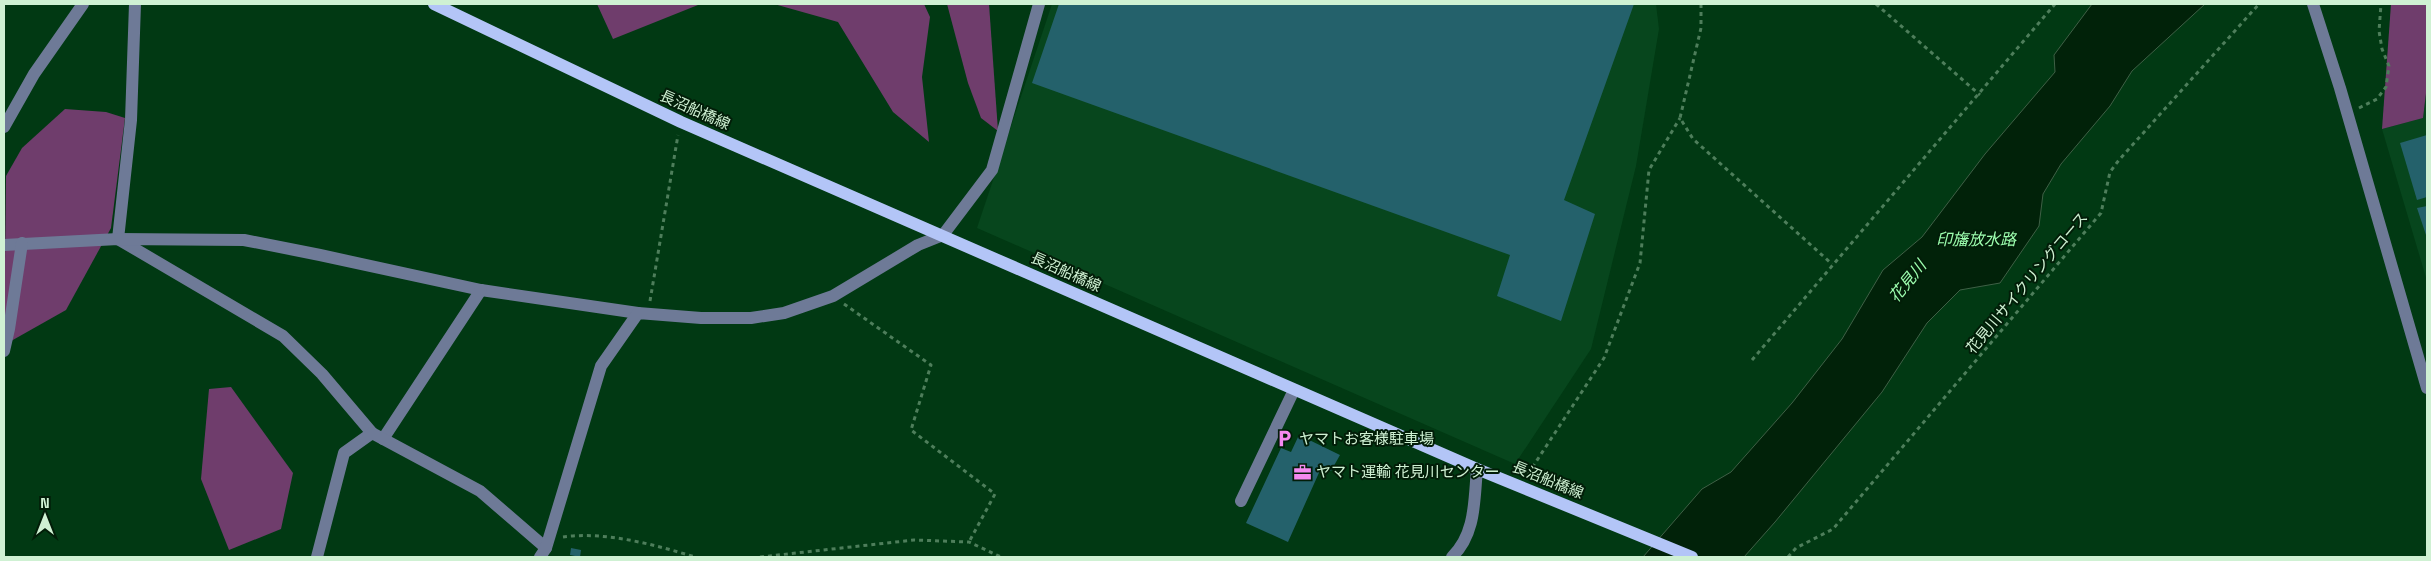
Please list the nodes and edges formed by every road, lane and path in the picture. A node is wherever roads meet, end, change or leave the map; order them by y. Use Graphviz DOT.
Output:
graph roads {
  1 [pos="83,4"];
  2 [pos="135,4"];
  3 [pos="434,4"];
  4 [pos="1039,4"];
  5 [pos="1701,4"];
  6 [pos="1876,4"];
  7 [pos="2055,4"];
  8 [pos="2259,4"];
  9 [pos="2313,4"];
  10 [pos="2381,4"];
  11 [pos="1980,95"];
  12 [pos="2347,113"];
  13 [pos="1680,118"];
  14 [pos="681,122"];
  15 [pos="4,127"];
  16 [pos="943,235"];
  17 [pos="118,238"];
  18 [pos="22,243"];
  19 [pos="4,245"];
  20 [pos="1832,264"];
  21 [pos="480,290"];
  22 [pos="833,296"];
  23 [pos="643,314"];
  24 [pos="4,351"];
  25 [pos="1752,360"];
  26 [pos="2427,388"];
  27 [pos="1294,390"];
  28 [pos="378,436"];
  29 [pos="1477,469"];
  30 [pos="1521,486"];
  31 [pos="1241,501"];
  32 [pos="969,542"];
  33 [pos="547,549"];
  34 [pos="317,557"];
  35 [pos="695,557"];
  36 [pos="760,557"];
  37 [pos="1000,557"];
  38 [pos="1452,557"];
  39 [pos="1692,557"];
  40 [pos="1788,557"];
  1 -- 15 [label="street"];
  2 -- 17 [label="street"];
  3 -- 14 [label="main road, 長沼船橋線"];
  4 -- 16 [label="street"];
  5 -- 13 [label="path"];
  6 -- 11 [label="path"];
  7 -- 11 [label="path"];
  8 -- 40 [label="path, 花見川サイクリングコース"];
  9 -- 12 [label="street"];
  10 -- 12 [label="path"];
  11 -- 20 [label="path"];
  12 -- 26 [label="street"];
  13 -- 20 [label="path"];
  13 -- 30 [label="path"];
  14 -- 16 [label="main road, 長沼船橋線"];
  14 -- 23 [label="path"];
  16 -- 22 [label="street"];
  16 -- 27 [label="main road, 長沼船橋線"];
  17 -- 18 [label="street"];
  17 -- 21 [label="street"];
  17 -- 28 [label="street"];
  18 -- 19 [label="street"];
  18 -- 24 [label="street"];
  20 -- 25 [label="path"];
  21 -- 23 [label="street"];
  21 -- 28 [label="street"];
  22 -- 23 [label="street"];
  22 -- 32 [label="path"];
  23 -- 33 [label="street"];
  27 -- 29 [label="main road, 長沼船橋線"];
  27 -- 31 [label="street"];
  28 -- 33 [label="street"];
  28 -- 34 [label="street"];
  29 -- 30 [label="main road, 長沼船橋線"];
  29 -- 38 [label="street"];
  30 -- 39 [label="main road, 長沼船橋線"];
  32 -- 36 [label="path"];
  32 -- 37 [label="path"];
  33 -- 35 [label="path"];
}
